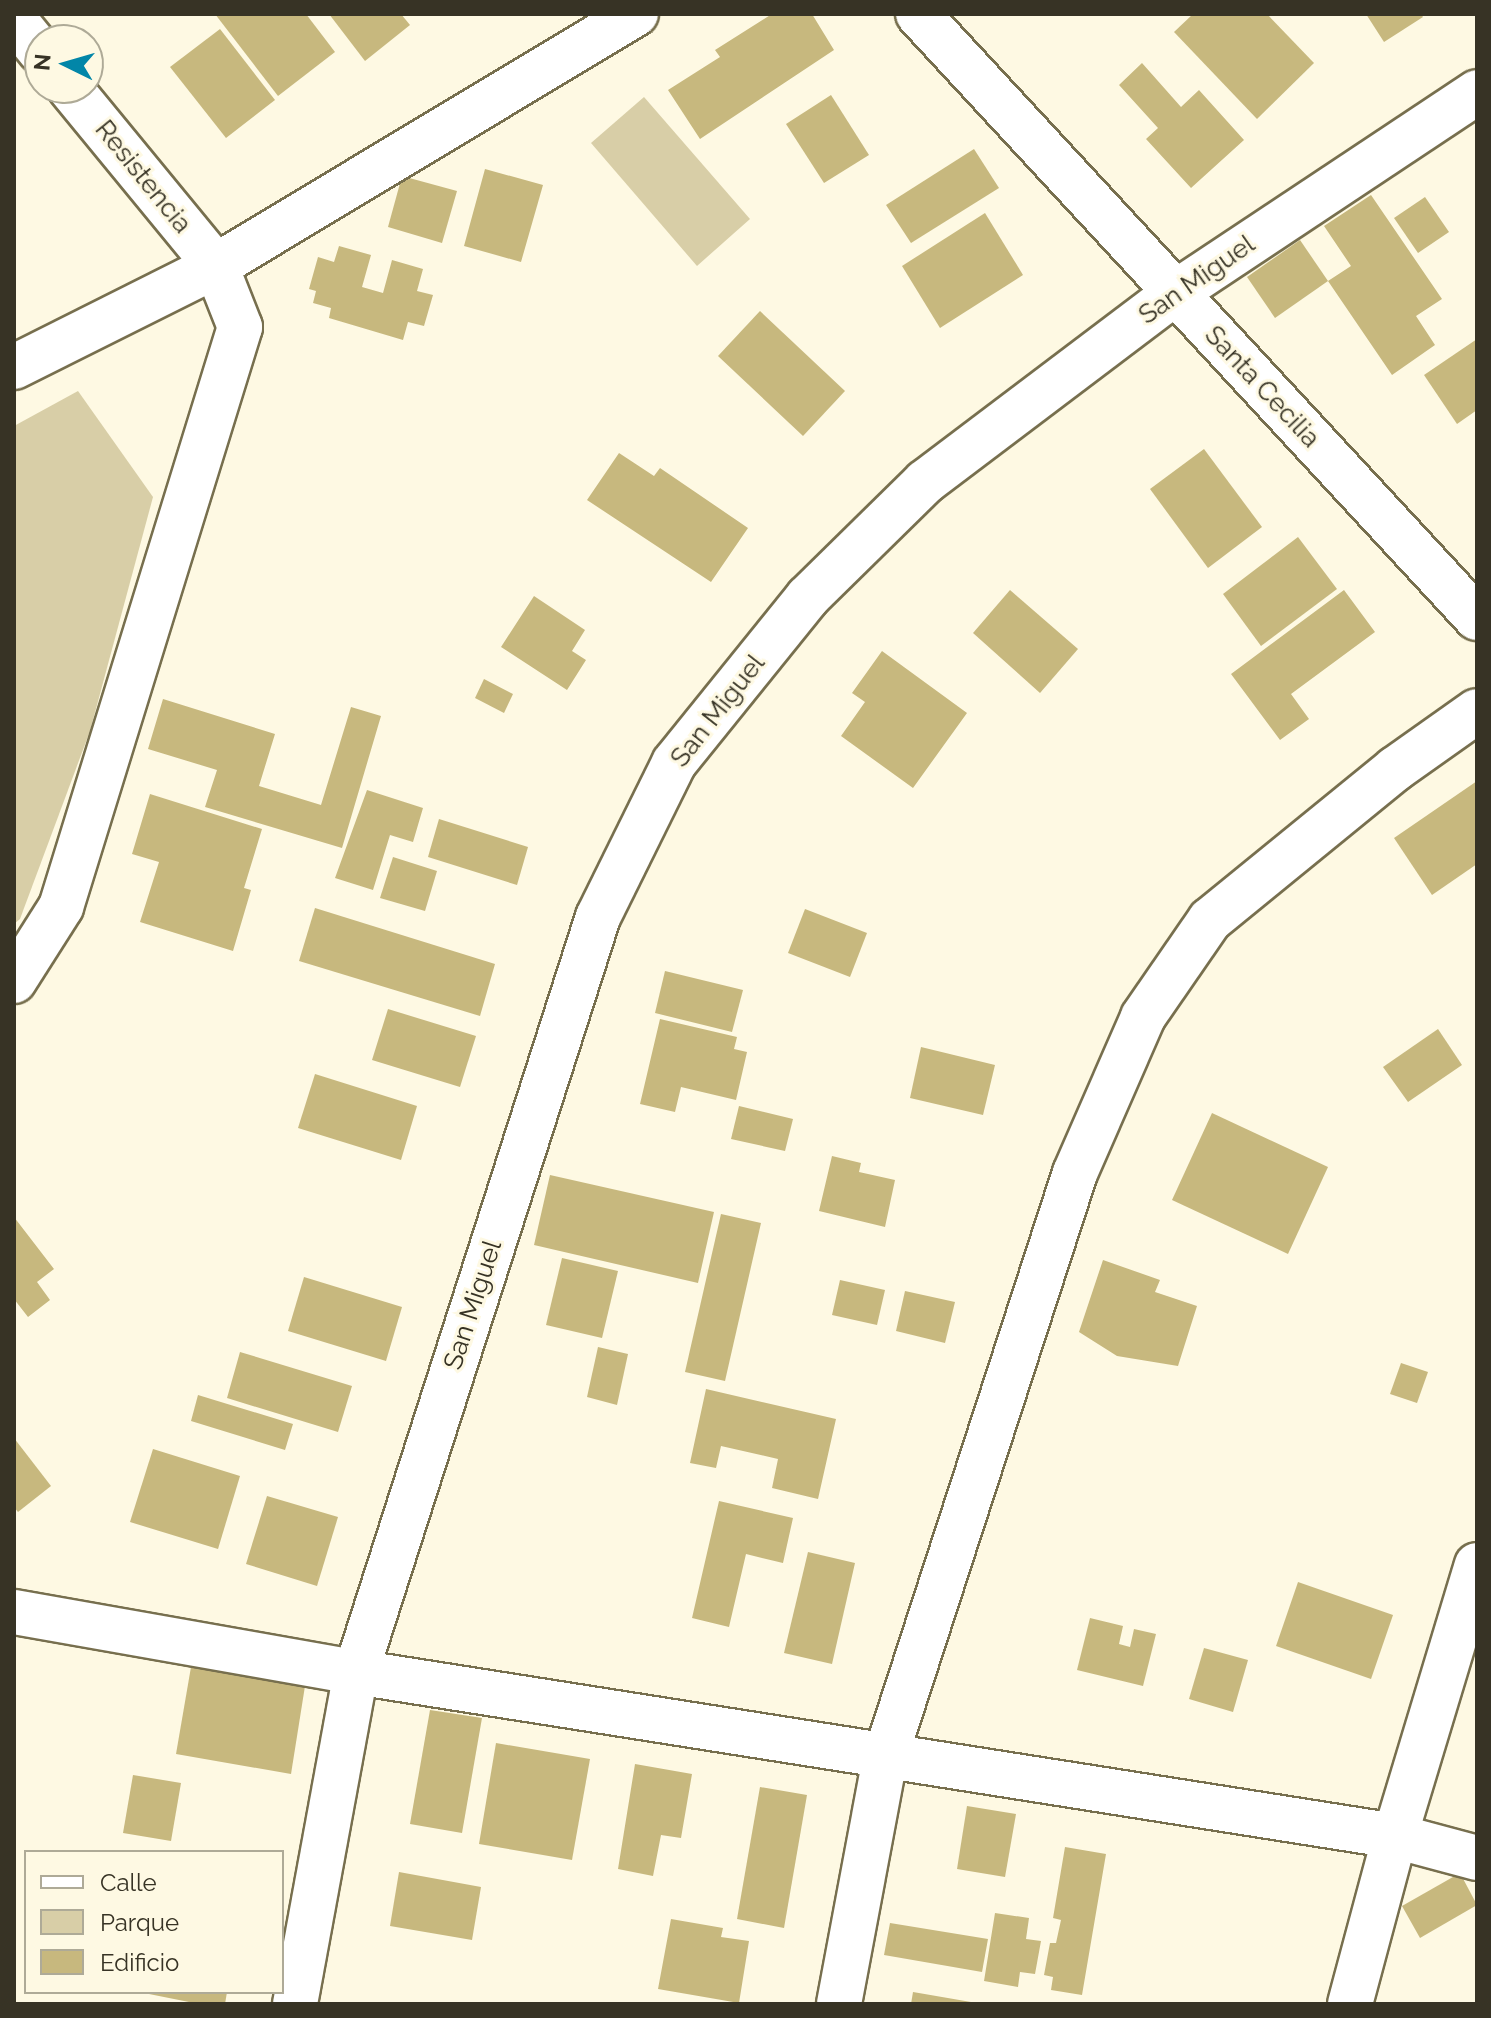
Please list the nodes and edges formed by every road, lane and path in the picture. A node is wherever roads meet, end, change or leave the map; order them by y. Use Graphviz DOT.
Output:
graph roads {
  1 [pos="636,14"];
  2 [pos="918,14"];
  3 [pos="1477,92"];
  4 [pos="83,104"];
  5 [pos="216,266"];
  6 [pos="1175,293"];
  7 [pos="14,367"];
  8 [pos="1477,618"];
  9 [pos="1477,711"];
  10 [pos="14,981"];
  11 [pos="1477,1565"];
  12 [pos="14,1612"];
  13 [pos="356,1672"];
  14 [pos="885,1758"];
  15 [pos="1395,1836"];
  16 [pos="1477,1858"];
  17 [pos="295,2004"];
  18 [pos="839,2004"];
  19 [pos="1350,2004"];
  1 -- 5 [label="street"];
  2 -- 6 [label="street, Santa Cecilia"];
  3 -- 6 [label="street, San Miguel"];
  4 -- 5 [label="street, Resistencia"];
  5 -- 7 [label="street"];
  5 -- 10 [label="street, Resistencia"];
  6 -- 8 [label="street, Santa Cecilia"];
  6 -- 13 [label="street, San Miguel"];
  9 -- 14 [label="street"];
  11 -- 15 [label="street"];
  12 -- 13 [label="street"];
  13 -- 14 [label="street"];
  13 -- 17 [label="street, San Miguel"];
  14 -- 15 [label="street"];
  14 -- 18 [label="street"];
  15 -- 16 [label="street"];
  15 -- 19 [label="street"];
}
